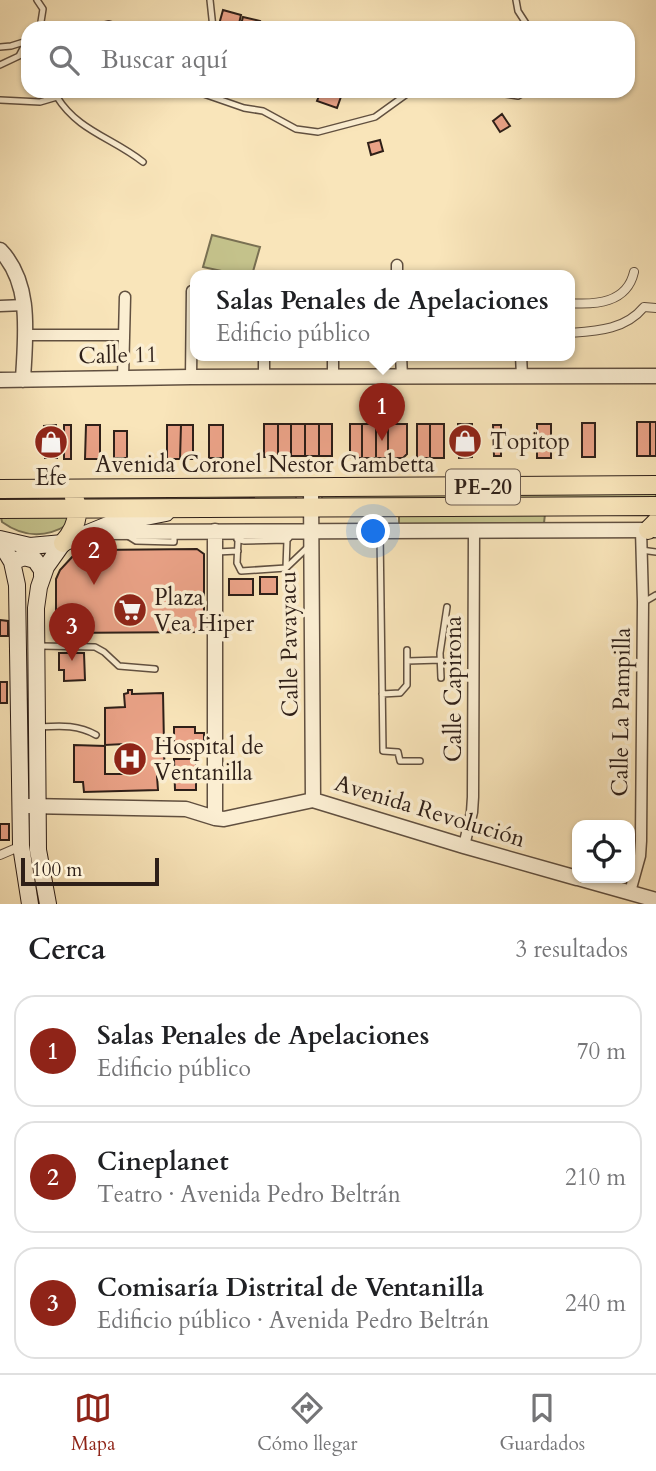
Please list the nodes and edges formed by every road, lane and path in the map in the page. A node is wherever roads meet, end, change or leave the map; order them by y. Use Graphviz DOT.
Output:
graph roads {
  1 [pos="37,0"];
  2 [pos="211,0"];
  3 [pos="516,0"];
  4 [pos="41,21"];
  5 [pos="212,21"];
  6 [pos="524,21"];
  7 [pos="21,42"];
  8 [pos="0,47"];
  9 [pos="21,52"];
  10 [pos="0,65"];
  11 [pos="49,98"];
  12 [pos="60,98"];
  13 [pos="215,98"];
  14 [pos="401,98"];
  15 [pos="0,100"];
  16 [pos="143,162"];
  17 [pos="0,250"];
  18 [pos="634,272"];
  19 [pos="125,297"];
  20 [pos="575,304"];
  21 [pos="25,305"];
  22 [pos="0,306"];
  23 [pos="656,308"];
  24 [pos="575,332"];
  25 [pos="25,335"];
  26 [pos="124,335"];
  27 [pos="191,361"];
  28 [pos="264,361"];
  29 [pos="333,361"];
  30 [pos="401,361"];
  31 [pos="522,361"];
  32 [pos="522,376"];
  33 [pos="656,376"];
  34 [pos="191,377"];
  35 [pos="402,377"];
  36 [pos="123,378"];
  37 [pos="264,378"];
  38 [pos="333,378"];
  39 [pos="0,380"];
  40 [pos="23,380"];
  41 [pos="656,485"];
  42 [pos="311,488"];
  43 [pos="0,489"];
  44 [pos="60,489"];
  45 [pos="0,495"];
  46 [pos="656,506"];
  47 [pos="310,507"];
  48 [pos="78,508"];
  49 [pos="189,508"];
  50 [pos="0,509"];
  51 [pos="650,528"];
  52 [pos="215,531"];
  53 [pos="380,531"];
  54 [pos="474,531"];
  55 [pos="88,533"];
  56 [pos="235,536"];
  57 [pos="301,537"];
  58 [pos="0,540"];
  59 [pos="63,543"];
  60 [pos="641,550"];
  61 [pos="238,551"];
  62 [pos="216,552"];
  63 [pos="656,552"];
  64 [pos="6,562"];
  65 [pos="286,568"];
  66 [pos="42,576"];
  67 [pos="656,595"];
  68 [pos="643,602"];
  69 [pos="447,607"];
  70 [pos="36,646"];
  71 [pos="407,650"];
  72 [pos="440,660"];
  73 [pos="407,661"];
  74 [pos="155,669"];
  75 [pos="441,678"];
  76 [pos="382,694"];
  77 [pos="36,727"];
  78 [pos="96,734"];
  79 [pos="420,761"];
  80 [pos="313,800"];
  81 [pos="37,806"];
  82 [pos="20,807"];
  83 [pos="215,818"];
  84 [pos="21,846"];
  85 [pos="464,846"];
  86 [pos="0,855"];
  87 [pos="572,876"];
  88 [pos="597,883"];
  89 [pos="630,892"];
  90 [pos="656,900"];
  91 [pos="30,904"];
  92 [pos="48,904"];
  1 -- 4 [label="lane"];
  2 -- 5 [label="lane"];
  3 -- 6 [label="lane"];
  7 -- 8 [label="lane"];
  9 -- 10 [label="lane"];
  11 -- 15 [label="lane"];
  12 -- 16 [label="lane"];
  13 -- 14 [label="lane"];
  17 -- 21 [label="street"];
  18 -- 20 [label="street"];
  19 -- 26 [label="street"];
  21 -- 22 [label="street"];
  21 -- 25 [label="street"];
  23 -- 24 [label="street"];
  25 -- 26 [label="street"];
  25 -- 40 [label="street"];
  26 -- 36 [label="street"];
  27 -- 34 [label="street"];
  28 -- 37 [label="street"];
  29 -- 38 [label="street"];
  30 -- 35 [label="street"];
  31 -- 32 [label="street"];
  32 -- 33 [label="street, Calle 11"];
  32 -- 35 [label="street, Calle 11"];
  34 -- 36 [label="street, Calle 11"];
  34 -- 37 [label="street, Calle 11"];
  35 -- 38 [label="street, Calle 11"];
  36 -- 40 [label="street, Calle 11"];
  37 -- 38 [label="street, Calle 11"];
  39 -- 40 [label="street, Calle 11"];
  41 -- 42 [label="highway, Avenida Coronel Nestor Gambetta / PE-20"];
  42 -- 44 [label="highway, Avenida Coronel Nestor Gambetta / PE-20"];
  42 -- 47 [label="street, Calle Pavayacu"];
  43 -- 44 [label="highway, Avenida Coronel Nestor Gambetta / PE-20"];
  44 -- 45 [label="highway"];
  44 -- 48 [label="highway"];
  46 -- 47 [label="highway, Avenida Coronel Nestor Gambetta / PE-20"];
  47 -- 49 [label="highway, Avenida Coronel Nestor Gambetta / PE-20"];
  47 -- 57 [label="street, Calle Pavayacu"];
  48 -- 49 [label="highway, Avenida Coronel Nestor Gambetta / PE-20"];
  48 -- 50 [label="highway, Avenida Coronel Nestor Gambetta / PE-20"];
  48 -- 59 [label="highway"];
  49 -- 55 [label="main road"];
  51 -- 54 [label="street"];
  51 -- 60 [label="street, Calle La Pampilla"];
  52 -- 55 [label="street"];
  52 -- 56 [label="street"];
  52 -- 62 [label="street"];
  53 -- 54 [label="street"];
  53 -- 57 [label="street"];
  53 -- 76 [label="lane"];
  54 -- 85 [label="street, Calle Capirona"];
  55 -- 59 [label="main road"];
  56 -- 57 [label="street"];
  56 -- 61 [label="lane"];
  57 -- 65 [label="lane"];
  57 -- 65 [label="lane"];
  57 -- 80 [label="street, Calle Pavayacu"];
  58 -- 59 [label="main road"];
  58 -- 64 [label="main road"];
  59 -- 66 [label="main road"];
  60 -- 63 [label="lane"];
  60 -- 68 [label="street, Calle La Pampilla"];
  61 -- 62 [label="lane"];
  61 -- 65 [label="lane"];
  62 -- 83 [label="street"];
  64 -- 66 [label="main road"];
  64 -- 82 [label="main road"];
  66 -- 70 [label="main road"];
  67 -- 68 [label="lane"];
  68 -- 89 [label="street, Calle La Pampilla"];
  69 -- 72 [label="lane"];
  70 -- 74 [label="lane"];
  70 -- 77 [label="main road"];
  71 -- 73 [label="lane"];
  72 -- 73 [label="lane"];
  72 -- 75 [label="lane"];
  73 -- 76 [label="lane"];
  76 -- 79 [label="lane"];
  77 -- 78 [label="lane"];
  77 -- 81 [label="main road"];
  80 -- 83 [label="street, Avenida Revolución"];
  80 -- 85 [label="street, Avenida Revolución"];
  81 -- 82 [label="street, Avenida Revolución"];
  81 -- 83 [label="street, Avenida Revolución"];
  81 -- 92 [label="main road"];
  82 -- 84 [label="main road"];
  84 -- 86 [label="street"];
  84 -- 91 [label="main road"];
  85 -- 87 [label="street, Avenida Revolución"];
  88 -- 89 [label="street, Avenida Revolución"];
  89 -- 90 [label="street, Avenida Revolución"];
}
